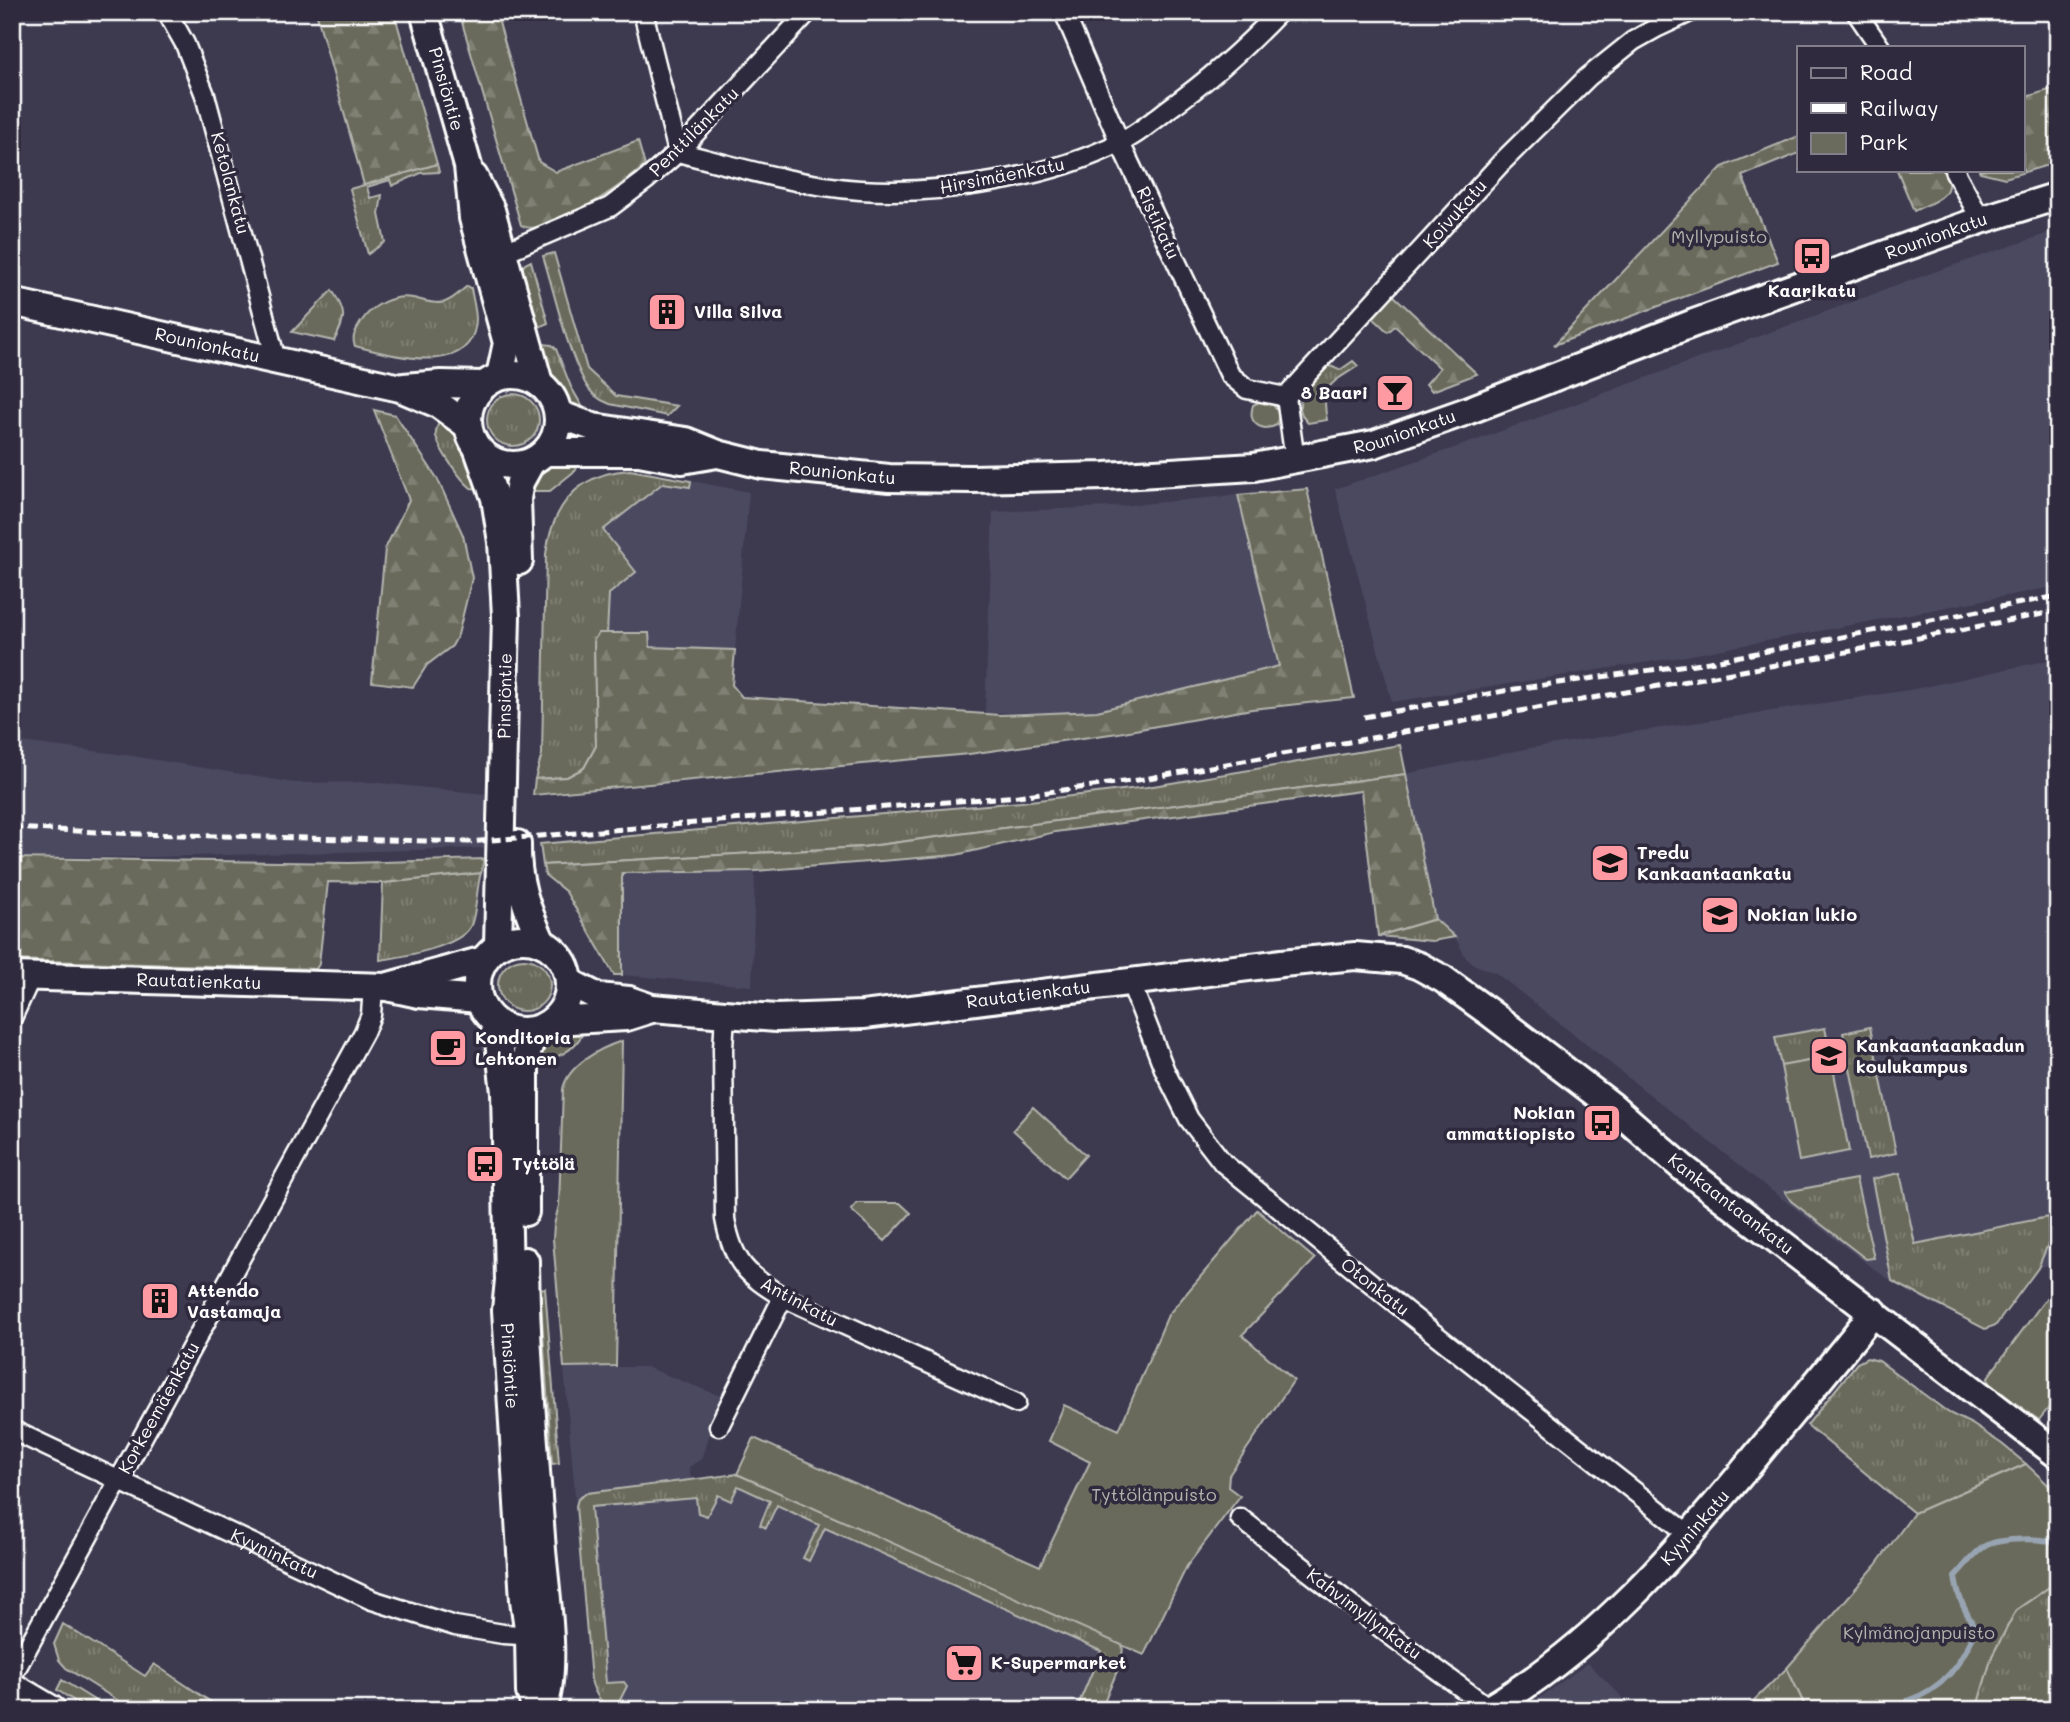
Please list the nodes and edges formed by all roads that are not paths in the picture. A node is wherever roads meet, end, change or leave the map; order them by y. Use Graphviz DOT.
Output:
graph roads {
  1 [pos="167,12"];
  2 [pos="424,12"];
  3 [pos="643,12"];
  4 [pos="808,12"];
  5 [pos="1064,12"];
  6 [pos="1279,12"];
  7 [pos="1690,12"];
  8 [pos="1856,12"];
  9 [pos="1879,46"];
  10 [pos="1120,143"];
  11 [pos="678,152"];
  12 [pos="1955,172"];
  13 [pos="2058,196"];
  14 [pos="1981,220"];
  15 [pos="494,257"];
  16 [pos="12,302"];
  17 [pos="276,360"];
  18 [pos="491,381"];
  19 [pos="539,383"];
  20 [pos="400,388"];
  21 [pos="1286,397"];
  22 [pos="558,414"];
  23 [pos="467,425"];
  24 [pos="478,450"];
  25 [pos="718,454"];
  26 [pos="538,457"];
  27 [pos="1295,460"];
  28 [pos="542,943"];
  29 [pos="491,953"];
  30 [pos="1402,960"];
  31 [pos="22,977"];
  32 [pos="1130,981"];
  33 [pos="569,982"];
  34 [pos="380,987"];
  35 [pos="479,999"];
  36 [pos="652,1008"];
  37 [pos="725,1014"];
  38 [pos="12,1018"];
  39 [pos="494,1022"];
  40 [pos="548,1024"];
  41 [pos="783,1297"];
  42 [pos="1874,1312"];
  43 [pos="1016,1403"];
  44 [pos="719,1426"];
  45 [pos="12,1430"];
  46 [pos="2058,1455"];
  47 [pos="118,1481"];
  48 [pos="1240,1518"];
  49 [pos="1690,1536"];
  50 [pos="539,1636"];
  51 [pos="12,1676"];
  52 [pos="12,1687"];
  53 [pos="1488,1709"];
  54 [pos="51,1710"];
  55 [pos="537,1710"];
  56 [pos="543,1710"];
  1 -- 17 [label="street, Ketolankatu"];
  2 -- 15 [label="main road, Pinsiöntie"];
  3 -- 11 [label="street"];
  4 -- 11 [label="street, Penttilänkatu"];
  5 -- 10 [label="street, Ristikatu"];
  6 -- 10 [label="street, Hirsimäenkatu"];
  7 -- 21 [label="street, Koivukatu"];
  8 -- 9 [label="street"];
  10 -- 11 [label="street, Hirsimäenkatu"];
  10 -- 21 [label="street, Ristikatu"];
  11 -- 15 [label="street, Penttilänkatu"];
  12 -- 14 [label="street"];
  13 -- 14 [label="main road, Rounionkatu"];
  14 -- 27 [label="main road, Rounionkatu"];
  15 -- 18 [label="main road, Pinsiöntie"];
  15 -- 19 [label="main road, Pinsiöntie"];
  16 -- 17 [label="main road, Rounionkatu"];
  17 -- 20 [label="main road, Rounionkatu"];
  18 -- 19 [label="main road"];
  18 -- 20 [label="main road, Rounionkatu"];
  18 -- 23 [label="main road"];
  19 -- 22 [label="main road"];
  20 -- 23 [label="main road, Rounionkatu"];
  21 -- 27 [label="street"];
  22 -- 25 [label="main road, Rounionkatu"];
  22 -- 26 [label="main road"];
  23 -- 24 [label="main road"];
  24 -- 26 [label="main road"];
  24 -- 29 [label="main road, Pinsiöntie"];
  25 -- 26 [label="main road, Rounionkatu"];
  25 -- 27 [label="main road, Rounionkatu"];
  26 -- 28 [label="main road, Pinsiöntie"];
  28 -- 29 [label="main road"];
  28 -- 33 [label="main road"];
  29 -- 34 [label="main road, Rautatienkatu"];
  29 -- 35 [label="main road"];
  30 -- 32 [label="main road, Rautatienkatu"];
  30 -- 42 [label="main road, Kankaantaankatu"];
  31 -- 34 [label="main road, Rautatienkatu"];
  31 -- 38 [label="street"];
  32 -- 37 [label="main road, Rautatienkatu"];
  32 -- 49 [label="street, Otonkatu"];
  33 -- 36 [label="main road, Rautatienkatu"];
  33 -- 40 [label="main road"];
  34 -- 35 [label="main road, Rautatienkatu"];
  34 -- 47 [label="street, Korkeemäenkatu"];
  35 -- 39 [label="main road"];
  36 -- 37 [label="main road, Rautatienkatu"];
  36 -- 40 [label="main road, Rautatienkatu"];
  37 -- 41 [label="street, Antinkatu"];
  39 -- 40 [label="main road"];
  39 -- 50 [label="main road, Pinsiöntie"];
  40 -- 50 [label="main road, Pinsiöntie"];
  41 -- 43 [label="street, Antinkatu"];
  41 -- 44 [label="street"];
  42 -- 46 [label="main road, Kankaantaankatu"];
  42 -- 49 [label="main road, Kyyninkatu"];
  45 -- 47 [label="street, Kyyninkatu"];
  47 -- 50 [label="street, Kyyninkatu"];
  47 -- 51 [label="street, Korkeemäenkatu"];
  48 -- 53 [label="street, Kahvimyllynkatu"];
  49 -- 53 [label="main road, Kyyninkatu"];
  50 -- 55 [label="main road, Pinsiöntie"];
  50 -- 56 [label="main road, Pinsiöntie"];
  52 -- 54 [label="main road"];
}
